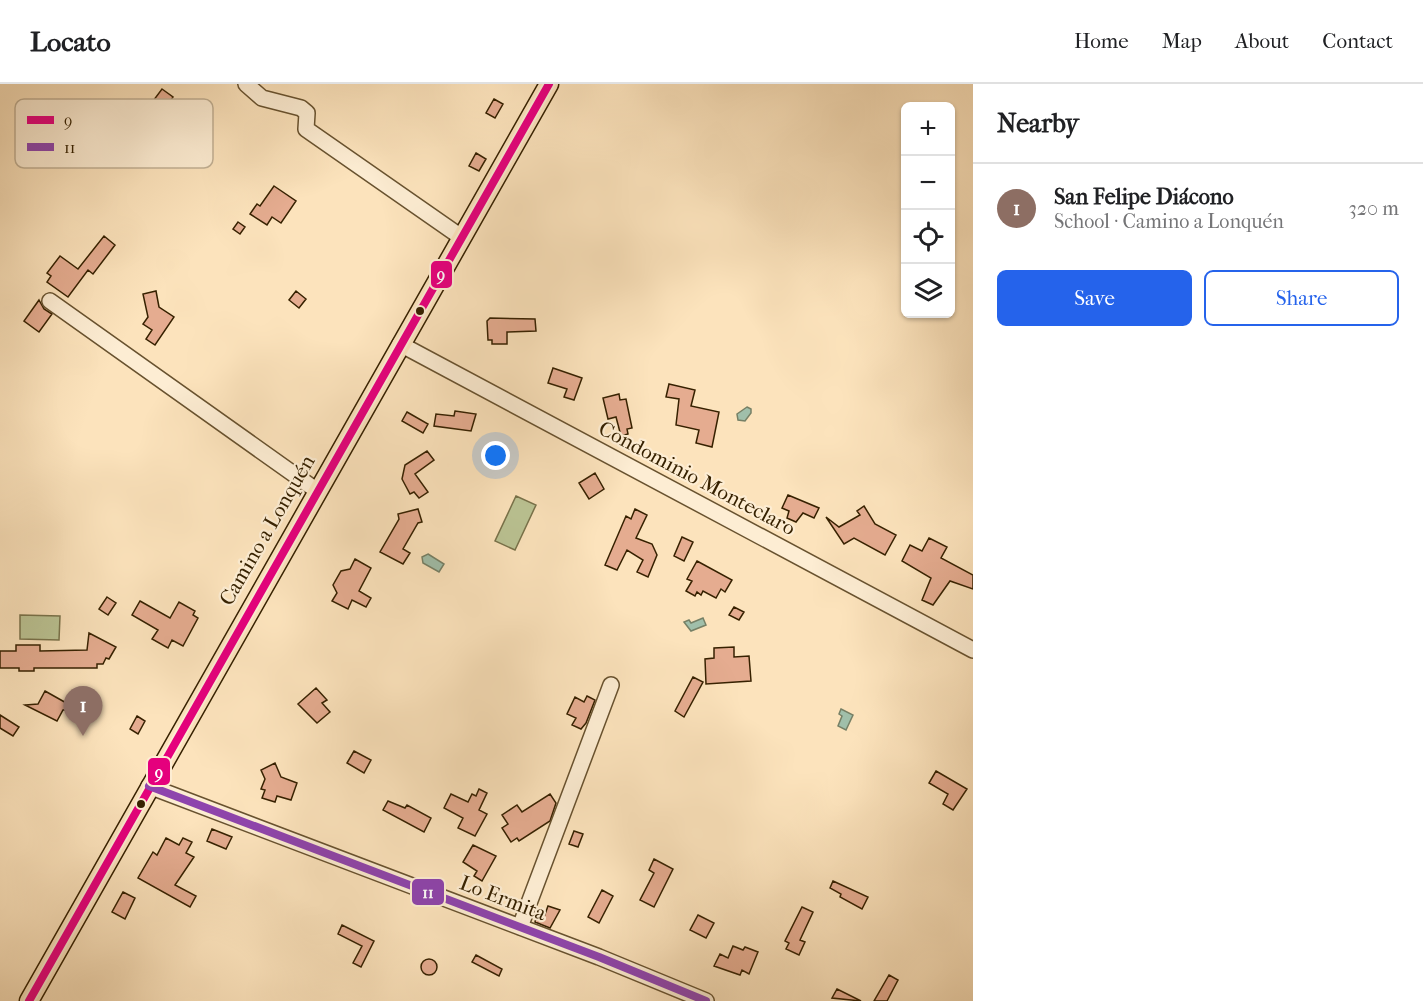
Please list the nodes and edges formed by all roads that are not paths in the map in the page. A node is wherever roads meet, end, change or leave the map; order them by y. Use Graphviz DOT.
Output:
graph roads {
  1 [pos="246,84"];
  2 [pos="549,84"];
  3 [pos="461,237"];
  4 [pos="50,301"];
  5 [pos="400,344"];
  6 [pos="316,490"];
  7 [pos="973,650"];
  8 [pos="610,685"];
  9 [pos="149,786"];
  10 [pos="520,927"];
  11 [pos="29,1001"];
  12 [pos="706,1001"];
  1 -- 3 [label="street"];
  2 -- 3 [label="main road, Camino a Lonquén"];
  3 -- 5 [label="main road, Camino a Lonquén"];
  4 -- 6 [label="street"];
  5 -- 6 [label="main road, Camino a Lonquén"];
  5 -- 7 [label="street, Condominio Monteclaro"];
  6 -- 9 [label="main road, Camino a Lonquén"];
  8 -- 10 [label="street"];
  9 -- 10 [label="street, Lo Ermita"];
  9 -- 11 [label="main road, Camino a Lonquén"];
  10 -- 12 [label="street, Lo Ermita"];
}
